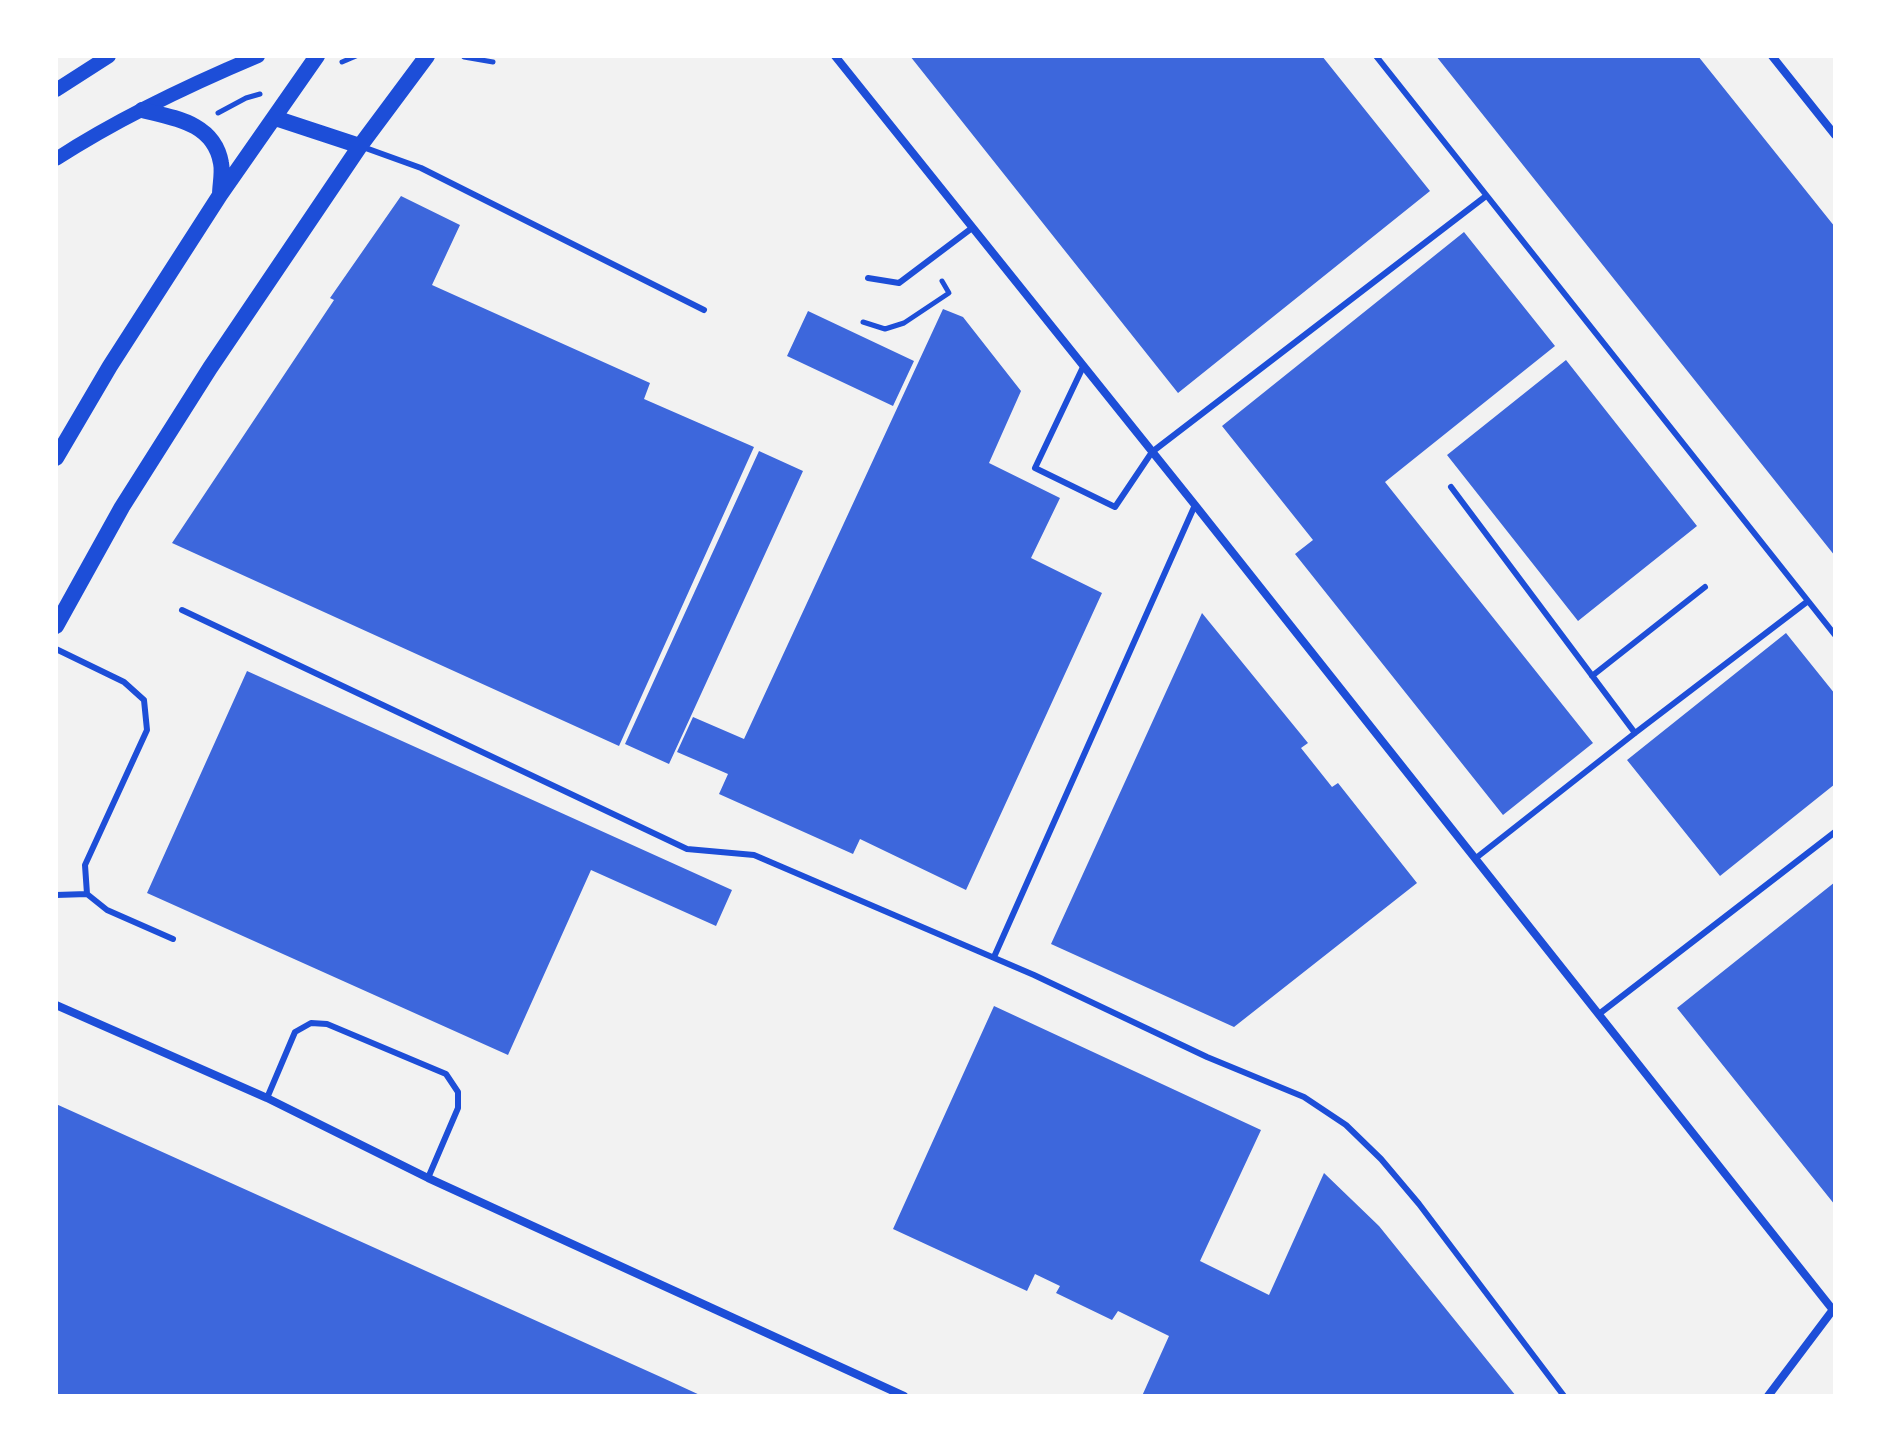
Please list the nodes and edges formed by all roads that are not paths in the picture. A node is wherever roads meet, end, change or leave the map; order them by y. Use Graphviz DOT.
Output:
graph roads {
  1 [pos="109,56"];
  2 [pos="258,56"];
  3 [pos="317,56"];
  4 [pos="427,56"];
  5 [pos="835,56"];
  6 [pos="1376,56"];
  7 [pos="1772,56"];
  8 [pos="56,90"];
  9 [pos="142,110"];
  10 [pos="275,118"];
  11 [pos="1835,135"];
  12 [pos="360,146"];
  13 [pos="56,159"];
  14 [pos="220,195"];
  15 [pos="1486,196"];
  16 [pos="972,228"];
  17 [pos="868,278"];
  18 [pos="704,310"];
  19 [pos="1083,367"];
  20 [pos="1152,452"];
  21 [pos="56,458"];
  22 [pos="1451,487"];
  23 [pos="1195,505"];
  24 [pos="1705,587"];
  25 [pos="1808,601"];
  26 [pos="182,610"];
  27 [pos="56,626"];
  28 [pos="1835,635"];
  29 [pos="56,649"];
  30 [pos="1592,676"];
  31 [pos="1635,733"];
  32 [pos="1835,832"];
  33 [pos="1476,858"];
  34 [pos="87,894"];
  35 [pos="56,895"];
  36 [pos="173,939"];
  37 [pos="994,957"];
  38 [pos="56,1005"];
  39 [pos="1599,1014"];
  40 [pos="267,1098"];
  41 [pos="428,1178"];
  42 [pos="1834,1308"];
  43 [pos="904,1396"];
  44 [pos="1564,1396"];
  45 [pos="1768,1396"];
  1 -- 8 [label="street"];
  2 -- 9 [label="street"];
  3 -- 10 [label="main road"];
  4 -- 12 [label="main road"];
  5 -- 16 [label="street"];
  6 -- 15 [label="lane"];
  7 -- 11 [label="street"];
  9 -- 13 [label="street"];
  9 -- 14 [label="main road"];
  10 -- 12 [label="main road"];
  10 -- 14 [label="main road"];
  12 -- 18 [label="lane"];
  12 -- 27 [label="main road"];
  14 -- 21 [label="main road"];
  15 -- 20 [label="lane"];
  15 -- 25 [label="lane"];
  16 -- 17 [label="lane"];
  16 -- 19 [label="street"];
  19 -- 20 [label="street"];
  19 -- 20 [label="lane"];
  20 -- 23 [label="street"];
  22 -- 30 [label="lane"];
  23 -- 33 [label="street"];
  23 -- 37 [label="lane"];
  24 -- 30 [label="lane"];
  25 -- 28 [label="lane"];
  25 -- 31 [label="lane"];
  26 -- 37 [label="lane"];
  29 -- 34 [label="lane"];
  30 -- 31 [label="lane"];
  31 -- 33 [label="lane"];
  32 -- 39 [label="lane"];
  33 -- 39 [label="street"];
  34 -- 35 [label="lane"];
  34 -- 36 [label="lane"];
  37 -- 44 [label="lane"];
  38 -- 40 [label="street"];
  39 -- 42 [label="street"];
  40 -- 41 [label="street"];
  40 -- 41 [label="lane"];
  41 -- 43 [label="street"];
  42 -- 45 [label="street"];
}
